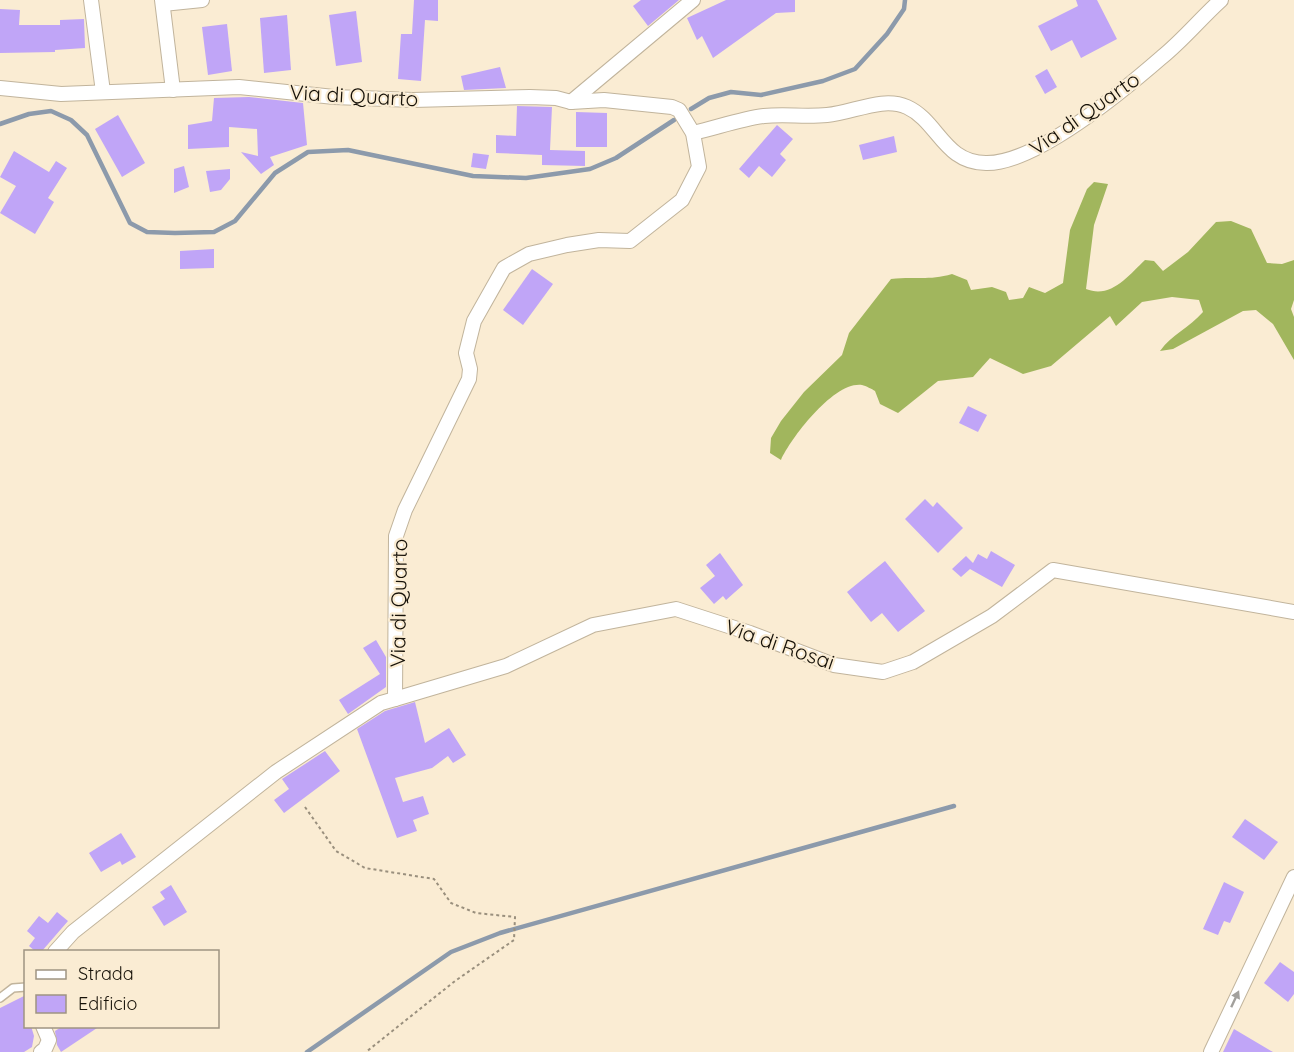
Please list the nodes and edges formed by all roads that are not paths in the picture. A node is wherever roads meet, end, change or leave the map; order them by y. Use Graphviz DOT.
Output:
graph roads {
  1 [pos="91,0"];
  2 [pos="202,0"];
  3 [pos="693,0"];
  4 [pos="1221,0"];
  5 [pos="162,2"];
  6 [pos="0,88"];
  7 [pos="173,90"];
  8 [pos="103,92"];
  9 [pos="571,102"];
  10 [pos="693,133"];
  11 [pos="1294,612"];
  12 [pos="394,699"];
  13 [pos="1294,877"];
  14 [pos="56,950"];
  15 [pos="24,987"];
  16 [pos="0,998"];
  17 [pos="44,1028"];
  18 [pos="40,1052"];
  19 [pos="1211,1052"];
  1 -- 8 [label="street"];
  2 -- 5 [label="street"];
  3 -- 9 [label="street"];
  4 -- 10 [label="street, Via di Quarto"];
  5 -- 7 [label="street"];
  6 -- 8 [label="street, Via di Quarto"];
  7 -- 8 [label="street, Via di Quarto"];
  7 -- 9 [label="street, Via di Quarto"];
  9 -- 10 [label="street, Via di Quarto"];
  10 -- 12 [label="street, Via di Quarto"];
  11 -- 12 [label="street, Via di Rosai"];
  12 -- 14 [label="street, Via di Quarto"];
  19 -- 13 [label="street, one-way"];
  15 -- 16 [label="lane"];
  17 -- 18 [label="street"];
}
